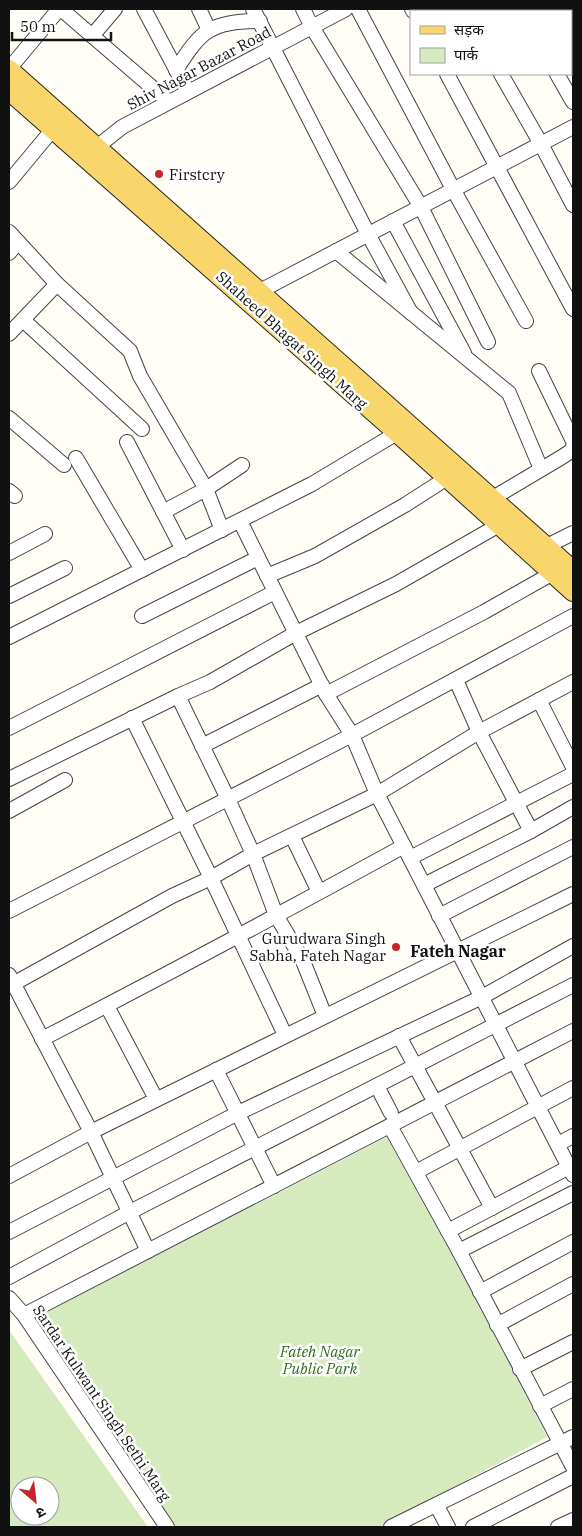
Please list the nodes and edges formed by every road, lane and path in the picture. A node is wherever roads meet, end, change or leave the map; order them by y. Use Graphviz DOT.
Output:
graph roads {
  1 [pos="60,9"];
  2 [pos="115,9"];
  3 [pos="144,9"];
  4 [pos="199,9"];
  5 [pos="253,9"];
  6 [pos="303,9"];
  7 [pos="346,9"];
  8 [pos="358,9"];
  9 [pos="260,22"];
  10 [pos="312,27"];
  11 [pos="209,30"];
  12 [pos="92,36"];
  13 [pos="273,48"];
  14 [pos="9,69"];
  15 [pos="176,70"];
  16 [pos="448,75"];
  17 [pos="502,75"];
  18 [pos="558,75"];
  19 [pos="9,91"];
  20 [pos="188,92"];
  21 [pos="169,102"];
  22 [pos="573,102"];
  23 [pos="573,127"];
  24 [pos="53,129"];
  25 [pos="542,144"];
  26 [pos="92,152"];
  27 [pos="497,166"];
  28 [pos="9,182"];
  29 [pos="453,189"];
  30 [pos="573,205"];
  31 [pos="421,207"];
  32 [pos="393,221"];
  33 [pos="368,234"];
  34 [pos="14,237"];
  35 [pos="336,251"];
  36 [pos="9,253"];
  37 [pos="57,284"];
  38 [pos="260,291"];
  39 [pos="573,309"];
  40 [pos="412,313"];
  41 [pos="23,320"];
  42 [pos="526,321"];
  43 [pos="9,334"];
  44 [pos="488,342"];
  45 [pos="466,358"];
  46 [pos="539,371"];
  47 [pos="9,418"];
  48 [pos="142,429"];
  49 [pos="397,433"];
  50 [pos="573,440"];
  51 [pos="127,442"];
  52 [pos="573,448"];
  53 [pos="242,465"];
  54 [pos="541,469"];
  55 [pos="447,478"];
  56 [pos="206,489"];
  57 [pos="493,498"];
  58 [pos="163,512"];
  59 [pos="240,521"];
  60 [pos="498,525"];
  61 [pos="222,530"];
  62 [pos="573,532"];
  63 [pos="44,534"];
  64 [pos="546,546"];
  65 [pos="183,550"];
  66 [pos="9,553"];
  67 [pos="258,558"];
  68 [pos="65,568"];
  69 [pos="142,570"];
  70 [pos="573,570"];
  71 [pos="552,573"];
  72 [pos="267,576"];
  73 [pos="275,592"];
  74 [pos="573,592"];
  75 [pos="9,596"];
  76 [pos="142,616"];
  77 [pos="573,616"];
  78 [pos="296,633"];
  79 [pos="9,637"];
  80 [pos="456,680"];
  81 [pos="573,682"];
  82 [pos="324,689"];
  83 [pos="178,696"];
  84 [pos="539,700"];
  85 [pos="132,718"];
  86 [pos="9,728"];
  87 [pos="480,732"];
  88 [pos="352,735"];
  89 [pos="202,746"];
  90 [pos="573,767"];
  91 [pos="573,774"];
  92 [pos="9,780"];
  93 [pos="66,780"];
  94 [pos="377,794"];
  95 [pos="228,799"];
  96 [pos="516,803"];
  97 [pos="573,807"];
  98 [pos="9,811"];
  99 [pos="183,822"];
  100 [pos="531,831"];
  101 [pos="292,836"];
  102 [pos="573,847"];
  103 [pos="407,852"];
  104 [pos="253,854"];
  105 [pos="211,878"];
  106 [pos="424,885"];
  107 [pos="319,892"];
  108 [pos="572,898"];
  109 [pos="9,911"];
  110 [pos="276,916"];
  111 [pos="439,916"];
  112 [pos="239,936"];
  113 [pos="573,946"];
  114 [pos="458,951"];
  115 [pos="11,979"];
  116 [pos="573,985"];
  117 [pos="482,997"];
  118 [pos="107,1006"];
  119 [pos="324,1016"];
  120 [pos="496,1025"];
  121 [pos="573,1031"];
  122 [pos="285,1035"];
  123 [pos="399,1036"];
  124 [pos="42,1039"];
  125 [pos="515,1062"];
  126 [pos="415,1067"];
  127 [pos="216,1070"];
  128 [pos="377,1086"];
  129 [pos="573,1088"];
  130 [pos="156,1099"];
  131 [pos="434,1104"];
  132 [pos="539,1106"];
  133 [pos="238,1113"];
  134 [pos="390,1120"];
  135 [pos="91,1132"];
  136 [pos="573,1136"];
  137 [pos="558,1144"];
  138 [pos="255,1148"];
  139 [pos="459,1149"];
  140 [pos="572,1169"];
  141 [pos="416,1172"];
  142 [pos="9,1176"];
  143 [pos="113,1178"];
  144 [pos="274,1186"];
  145 [pos="573,1193"];
  146 [pos="492,1208"];
  147 [pos="128,1213"];
  148 [pos="448,1231"];
  149 [pos="9,1232"];
  150 [pos="573,1242"];
  151 [pos="148,1251"];
  152 [pos="459,1251"];
  153 [pos="9,1277"];
  154 [pos="573,1284"];
  155 [pos="480,1292"];
  156 [pos="9,1298"];
  157 [pos="24,1315"];
  158 [pos="497,1325"];
  159 [pos="573,1342"];
  160 [pos="520,1369"];
  161 [pos="573,1388"];
  162 [pos="540,1406"];
  163 [pos="567,1440"];
  164 [pos="573,1467"];
  165 [pos="573,1476"];
  166 [pos="436,1506"];
  167 [pos="573,1520"];
  168 [pos="167,1527"];
  169 [pos="392,1527"];
  170 [pos="448,1527"];
  171 [pos="473,1527"];
  172 [pos="558,1527"];
  1 -- 12 [label="street"];
  1 -- 14 [label="street"];
  2 -- 12 [label="street"];
  3 -- 15 [label="street"];
  4 -- 11 [label="street"];
  5 -- 9 [label="street"];
  6 -- 10 [label="street"];
  7 -- 10 [label="street, Shiv Nagar Bazar Road"];
  8 -- 29 [label="street"];
  9 -- 11 [label="street"];
  9 -- 13 [label="street"];
  10 -- 13 [label="street, Shiv Nagar Bazar Road"];
  10 -- 31 [label="street"];
  11 -- 15 [label="street"];
  12 -- 21 [label="street"];
  13 -- 20 [label="street, Shiv Nagar Bazar Road"];
  13 -- 33 [label="street"];
  14 -- 26 [label="main road, Shaheed Bhagat Singh Marg"];
  15 -- 20 [label="street"];
  16 -- 27 [label="street"];
  17 -- 25 [label="street"];
  18 -- 22 [label="street"];
  19 -- 24 [label="main road, Shaheed Bhagat Singh Marg"];
  20 -- 21 [label="street, Shiv Nagar Bazar Road"];
  21 -- 26 [label="street, Shiv Nagar Bazar Road"];
  23 -- 25 [label="street"];
  24 -- 26 [label="main road, Shaheed Bhagat Singh Marg"];
  24 -- 28 [label="street"];
  25 -- 27 [label="street"];
  25 -- 30 [label="street"];
  26 -- 38 [label="main road, Shaheed Bhagat Singh Marg"];
  26 -- 49 [label="main road, Shaheed Bhagat Singh Marg"];
  27 -- 29 [label="street"];
  27 -- 39 [label="street"];
  29 -- 31 [label="street"];
  29 -- 42 [label="street"];
  31 -- 32 [label="street"];
  31 -- 44 [label="street"];
  32 -- 33 [label="street"];
  32 -- 45 [label="street"];
  33 -- 35 [label="street"];
  33 -- 40 [label="street"];
  34 -- 36 [label="street"];
  34 -- 37 [label="street"];
  35 -- 38 [label="street"];
  35 -- 40 [label="street"];
  37 -- 41 [label="street"];
  37 -- 56 [label="street"];
  38 -- 57 [label="main road, Shaheed Bhagat Singh Marg"];
  40 -- 45 [label="street"];
  41 -- 43 [label="street"];
  41 -- 48 [label="street"];
  45 -- 54 [label="street"];
  46 -- 50 [label="street"];
  47 -- 69 [label="street"];
  49 -- 55 [label="main road, Shaheed Bhagat Singh Marg"];
  49 -- 59 [label="street"];
  51 -- 58 [label="street"];
  52 -- 54 [label="street"];
  53 -- 56 [label="street"];
  54 -- 57 [label="street"];
  55 -- 60 [label="main road, Shaheed Bhagat Singh Marg"];
  55 -- 72 [label="street"];
  56 -- 58 [label="street"];
  56 -- 61 [label="street"];
  57 -- 64 [label="main road, Shaheed Bhagat Singh Marg"];
  58 -- 65 [label="street"];
  59 -- 61 [label="street"];
  59 -- 67 [label="street"];
  60 -- 71 [label="main road, Shaheed Bhagat Singh Marg"];
  60 -- 78 [label="street"];
  61 -- 65 [label="street"];
  62 -- 64 [label="street"];
  63 -- 66 [label="street"];
  64 -- 70 [label="main road, Shaheed Bhagat Singh Marg"];
  65 -- 69 [label="street"];
  67 -- 72 [label="street"];
  67 -- 76 [label="street"];
  68 -- 75 [label="street"];
  69 -- 79 [label="street"];
  71 -- 74 [label="main road, Shaheed Bhagat Singh Marg"];
  71 -- 82 [label="street"];
  72 -- 73 [label="street"];
  73 -- 78 [label="street"];
  73 -- 86 [label="street"];
  77 -- 80 [label="street"];
  78 -- 82 [label="street"];
  78 -- 83 [label="street"];
  80 -- 87 [label="street"];
  80 -- 88 [label="street"];
  81 -- 84 [label="street"];
  82 -- 88 [label="street"];
  82 -- 89 [label="street"];
  83 -- 85 [label="street"];
  83 -- 89 [label="street"];
  84 -- 87 [label="street"];
  84 -- 90 [label="street"];
  85 -- 92 [label="street"];
  85 -- 99 [label="street"];
  87 -- 94 [label="street"];
  87 -- 96 [label="street"];
  88 -- 94 [label="street"];
  88 -- 95 [label="street"];
  89 -- 95 [label="street"];
  91 -- 96 [label="street"];
  93 -- 98 [label="street"];
  94 -- 101 [label="street"];
  94 -- 103 [label="street"];
  95 -- 99 [label="street"];
  95 -- 104 [label="street"];
  96 -- 100 [label="street"];
  96 -- 103 [label="street"];
  97 -- 100 [label="street"];
  99 -- 105 [label="street"];
  99 -- 109 [label="street"];
  100 -- 106 [label="street"];
  101 -- 104 [label="street"];
  101 -- 107 [label="street"];
  102 -- 111 [label="street"];
  103 -- 106 [label="street"];
  103 -- 107 [label="street"];
  104 -- 105 [label="street"];
  104 -- 110 [label="street"];
  105 -- 112 [label="street"];
  105 -- 115 [label="street"];
  106 -- 111 [label="street"];
  107 -- 110 [label="street"];
  108 -- 114 [label="street"];
  110 -- 112 [label="street"];
  110 -- 119 [label="street"];
  111 -- 114 [label="street"];
  112 -- 118 [label="street"];
  112 -- 122 [label="street"];
  113 -- 117 [label="street"];
  114 -- 117 [label="street"];
  114 -- 119 [label="street"];
  115 -- 124 [label="street"];
  116 -- 120 [label="street"];
  117 -- 120 [label="street"];
  117 -- 123 [label="street"];
  118 -- 124 [label="street"];
  118 -- 130 [label="street"];
  119 -- 122 [label="street"];
  120 -- 125 [label="street"];
  120 -- 126 [label="street"];
  121 -- 125 [label="street"];
  122 -- 127 [label="street"];
  123 -- 126 [label="street"];
  123 -- 133 [label="street"];
  124 -- 135 [label="street"];
  125 -- 131 [label="street"];
  125 -- 132 [label="street"];
  126 -- 128 [label="street"];
  126 -- 131 [label="street"];
  127 -- 130 [label="street"];
  127 -- 133 [label="street"];
  128 -- 134 [label="street"];
  128 -- 138 [label="street"];
  129 -- 132 [label="street"];
  130 -- 135 [label="street"];
  131 -- 134 [label="street"];
  131 -- 139 [label="street"];
  132 -- 137 [label="street"];
  132 -- 139 [label="street"];
  133 -- 138 [label="street"];
  133 -- 143 [label="street"];
  134 -- 141 [label="street"];
  134 -- 144 [label="street"];
  135 -- 142 [label="street"];
  135 -- 143 [label="street"];
  136 -- 137 [label="street"];
  137 -- 140 [label="street"];
  138 -- 144 [label="street"];
  138 -- 147 [label="street"];
  139 -- 141 [label="street"];
  139 -- 146 [label="street"];
  140 -- 146 [label="street"];
  141 -- 148 [label="street"];
  143 -- 147 [label="street"];
  143 -- 149 [label="street"];
  144 -- 151 [label="street"];
  145 -- 152 [label="street"];
  146 -- 148 [label="street"];
  147 -- 151 [label="street"];
  147 -- 153 [label="street"];
  148 -- 152 [label="street"];
  150 -- 155 [label="street"];
  151 -- 157 [label="street"];
  152 -- 155 [label="street"];
  154 -- 158 [label="street"];
  155 -- 158 [label="street"];
  156 -- 157 [label="street, Sardar Kulwant Singh Sethi Marg"];
  157 -- 168 [label="street, Sardar Kulwant Singh Sethi Marg"];
  158 -- 160 [label="street"];
  159 -- 160 [label="street"];
  160 -- 162 [label="street"];
  161 -- 162 [label="street"];
  162 -- 163 [label="street"];
  163 -- 164 [label="street"];
  163 -- 166 [label="street"];
  165 -- 171 [label="street"];
  166 -- 169 [label="street"];
  166 -- 170 [label="street"];
  167 -- 172 [label="street"];
}
